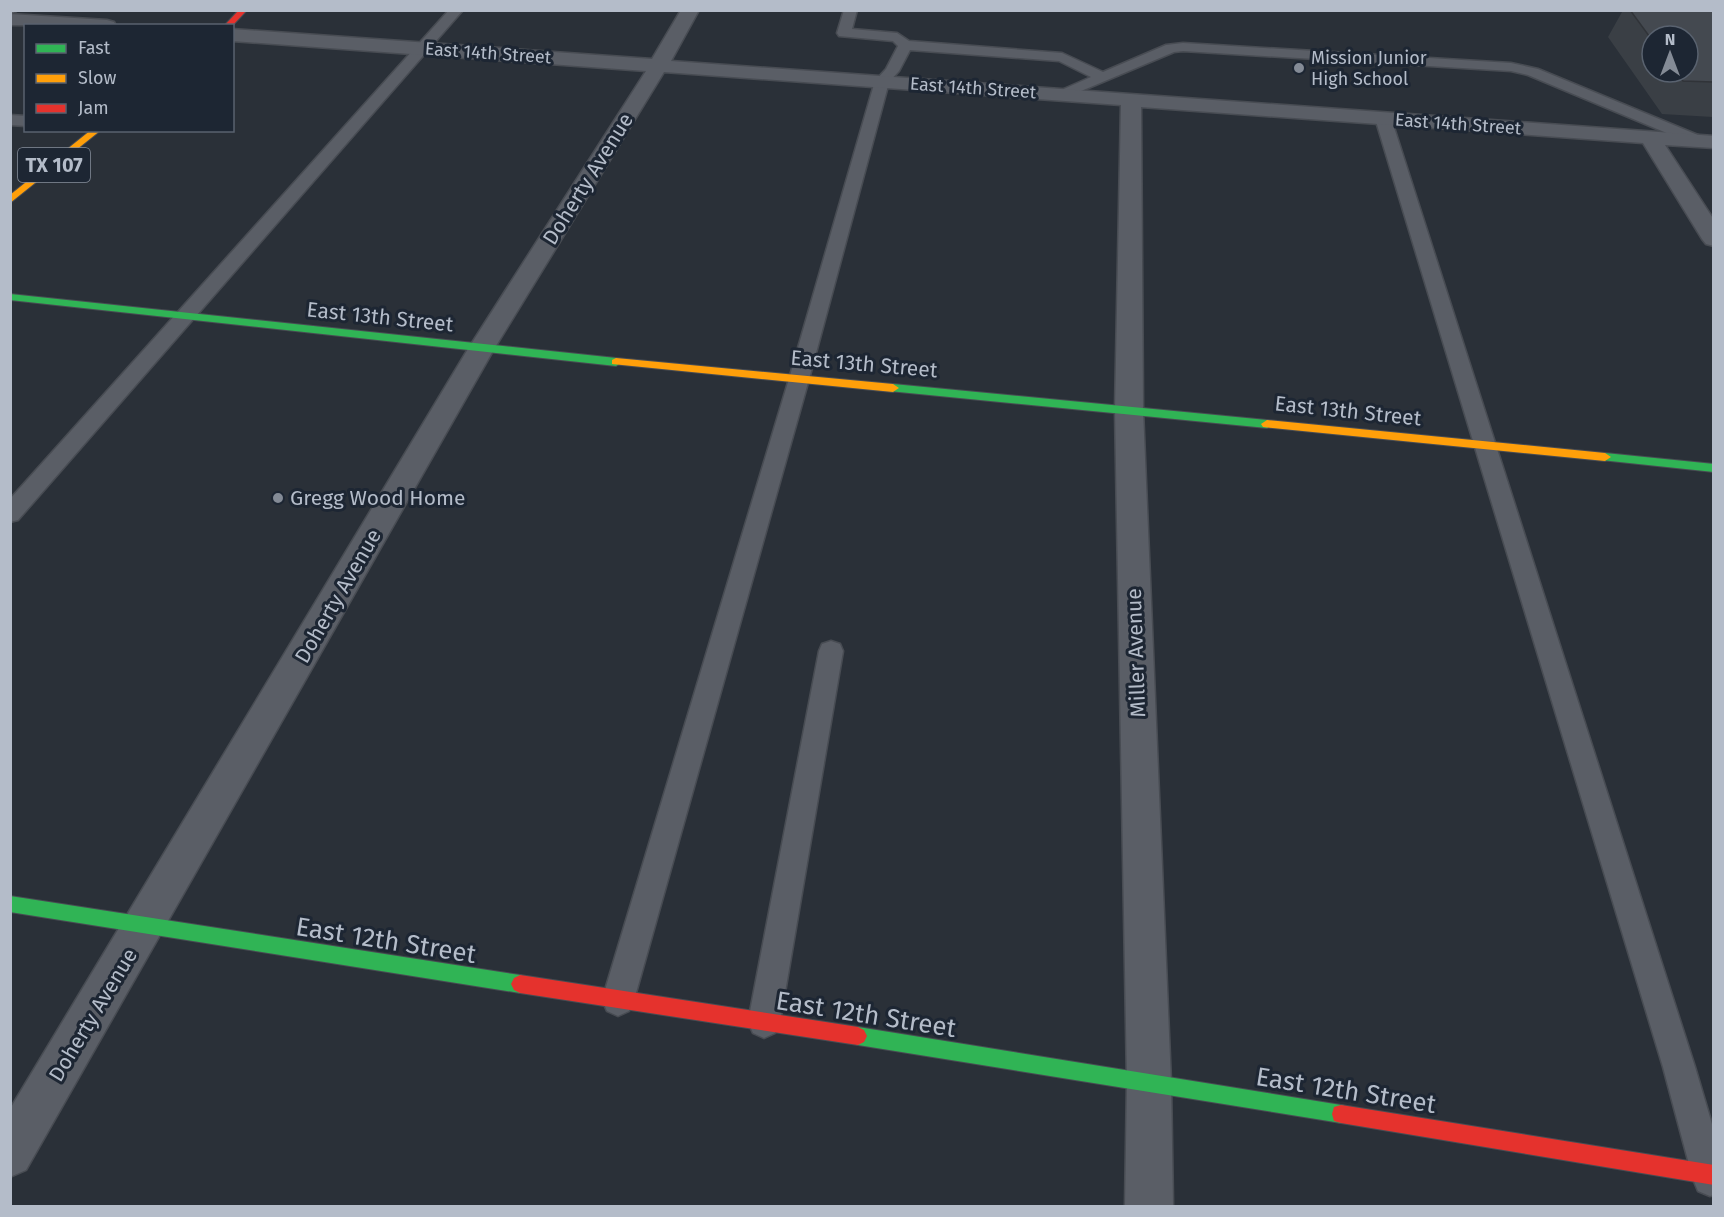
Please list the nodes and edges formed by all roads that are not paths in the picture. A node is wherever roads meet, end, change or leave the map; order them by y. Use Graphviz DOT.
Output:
graph roads {
  1 [pos="244,10"];
  2 [pos="457,10"];
  3 [pos="690,10"];
  4 [pos="851,10"];
  5 [pos="10,19"];
  6 [pos="79,24"];
  7 [pos="229,24"];
  8 [pos="234,34"];
  9 [pos="905,45"];
  10 [pos="424,48"];
  11 [pos="659,65"];
  12 [pos="1102,78"];
  13 [pos="882,81"];
  14 [pos="1062,95"];
  15 [pos="1131,100"];
  16 [pos="1383,118"];
  17 [pos="95,132"];
  18 [pos="1650,138"];
  19 [pos="1706,141"];
  20 [pos="10,200"];
  21 [pos="1713,239"];
  22 [pos="10,297"];
  23 [pos="187,317"];
  24 [pos="482,349"];
  25 [pos="800,379"];
  26 [pos="1129,410"];
  27 [pos="1485,445"];
  28 [pos="1713,468"];
  29 [pos="10,514"];
  30 [pos="831,651"];
  31 [pos="10,904"];
  32 [pos="145,927"];
  33 [pos="618,1000"];
  34 [pos="764,1022"];
  35 [pos="1149,1082"];
  36 [pos="10,1154"];
  37 [pos="1712,1180"];
  38 [pos="1149,1206"];
  1 -- 7 [label="street"];
  2 -- 10 [label="lane"];
  3 -- 11 [label="street, Doherty Avenue"];
  4 -- 9 [label="lane"];
  5 -- 6 [label="street"];
  8 -- 10 [label="street, East 14th Street"];
  9 -- 12 [label="lane"];
  9 -- 13 [label="lane"];
  10 -- 11 [label="street, East 14th Street"];
  10 -- 23 [label="lane"];
  11 -- 13 [label="street, East 14th Street"];
  11 -- 24 [label="street, Doherty Avenue"];
  12 -- 14 [label="lane"];
  12 -- 19 [label="lane"];
  13 -- 14 [label="street, East 14th Street"];
  13 -- 25 [label="lane"];
  14 -- 15 [label="street, East 14th Street"];
  15 -- 16 [label="street, East 14th Street"];
  15 -- 26 [label="street, Miller Avenue"];
  16 -- 18 [label="street, East 14th Street"];
  16 -- 27 [label="lane"];
  17 -- 20 [label="street, TX 107"];
  18 -- 19 [label="street, East 14th Street"];
  18 -- 21 [label="street"];
  22 -- 23 [label="street, East 13th Street"];
  23 -- 24 [label="street, East 13th Street"];
  23 -- 29 [label="lane"];
  24 -- 25 [label="street, East 13th Street"];
  24 -- 32 [label="street, Doherty Avenue"];
  25 -- 26 [label="street, East 13th Street"];
  25 -- 33 [label="lane"];
  26 -- 27 [label="street, East 13th Street"];
  26 -- 35 [label="street, Miller Avenue"];
  27 -- 28 [label="street, East 13th Street"];
  27 -- 37 [label="lane"];
  30 -- 34 [label="lane"];
  31 -- 32 [label="street, East 12th Street"];
  32 -- 33 [label="street, East 12th Street"];
  32 -- 36 [label="street, Doherty Avenue"];
  33 -- 34 [label="street, East 12th Street"];
  34 -- 35 [label="street, East 12th Street"];
  35 -- 37 [label="street, East 12th Street"];
  35 -- 38 [label="street, Miller Avenue"];
}
